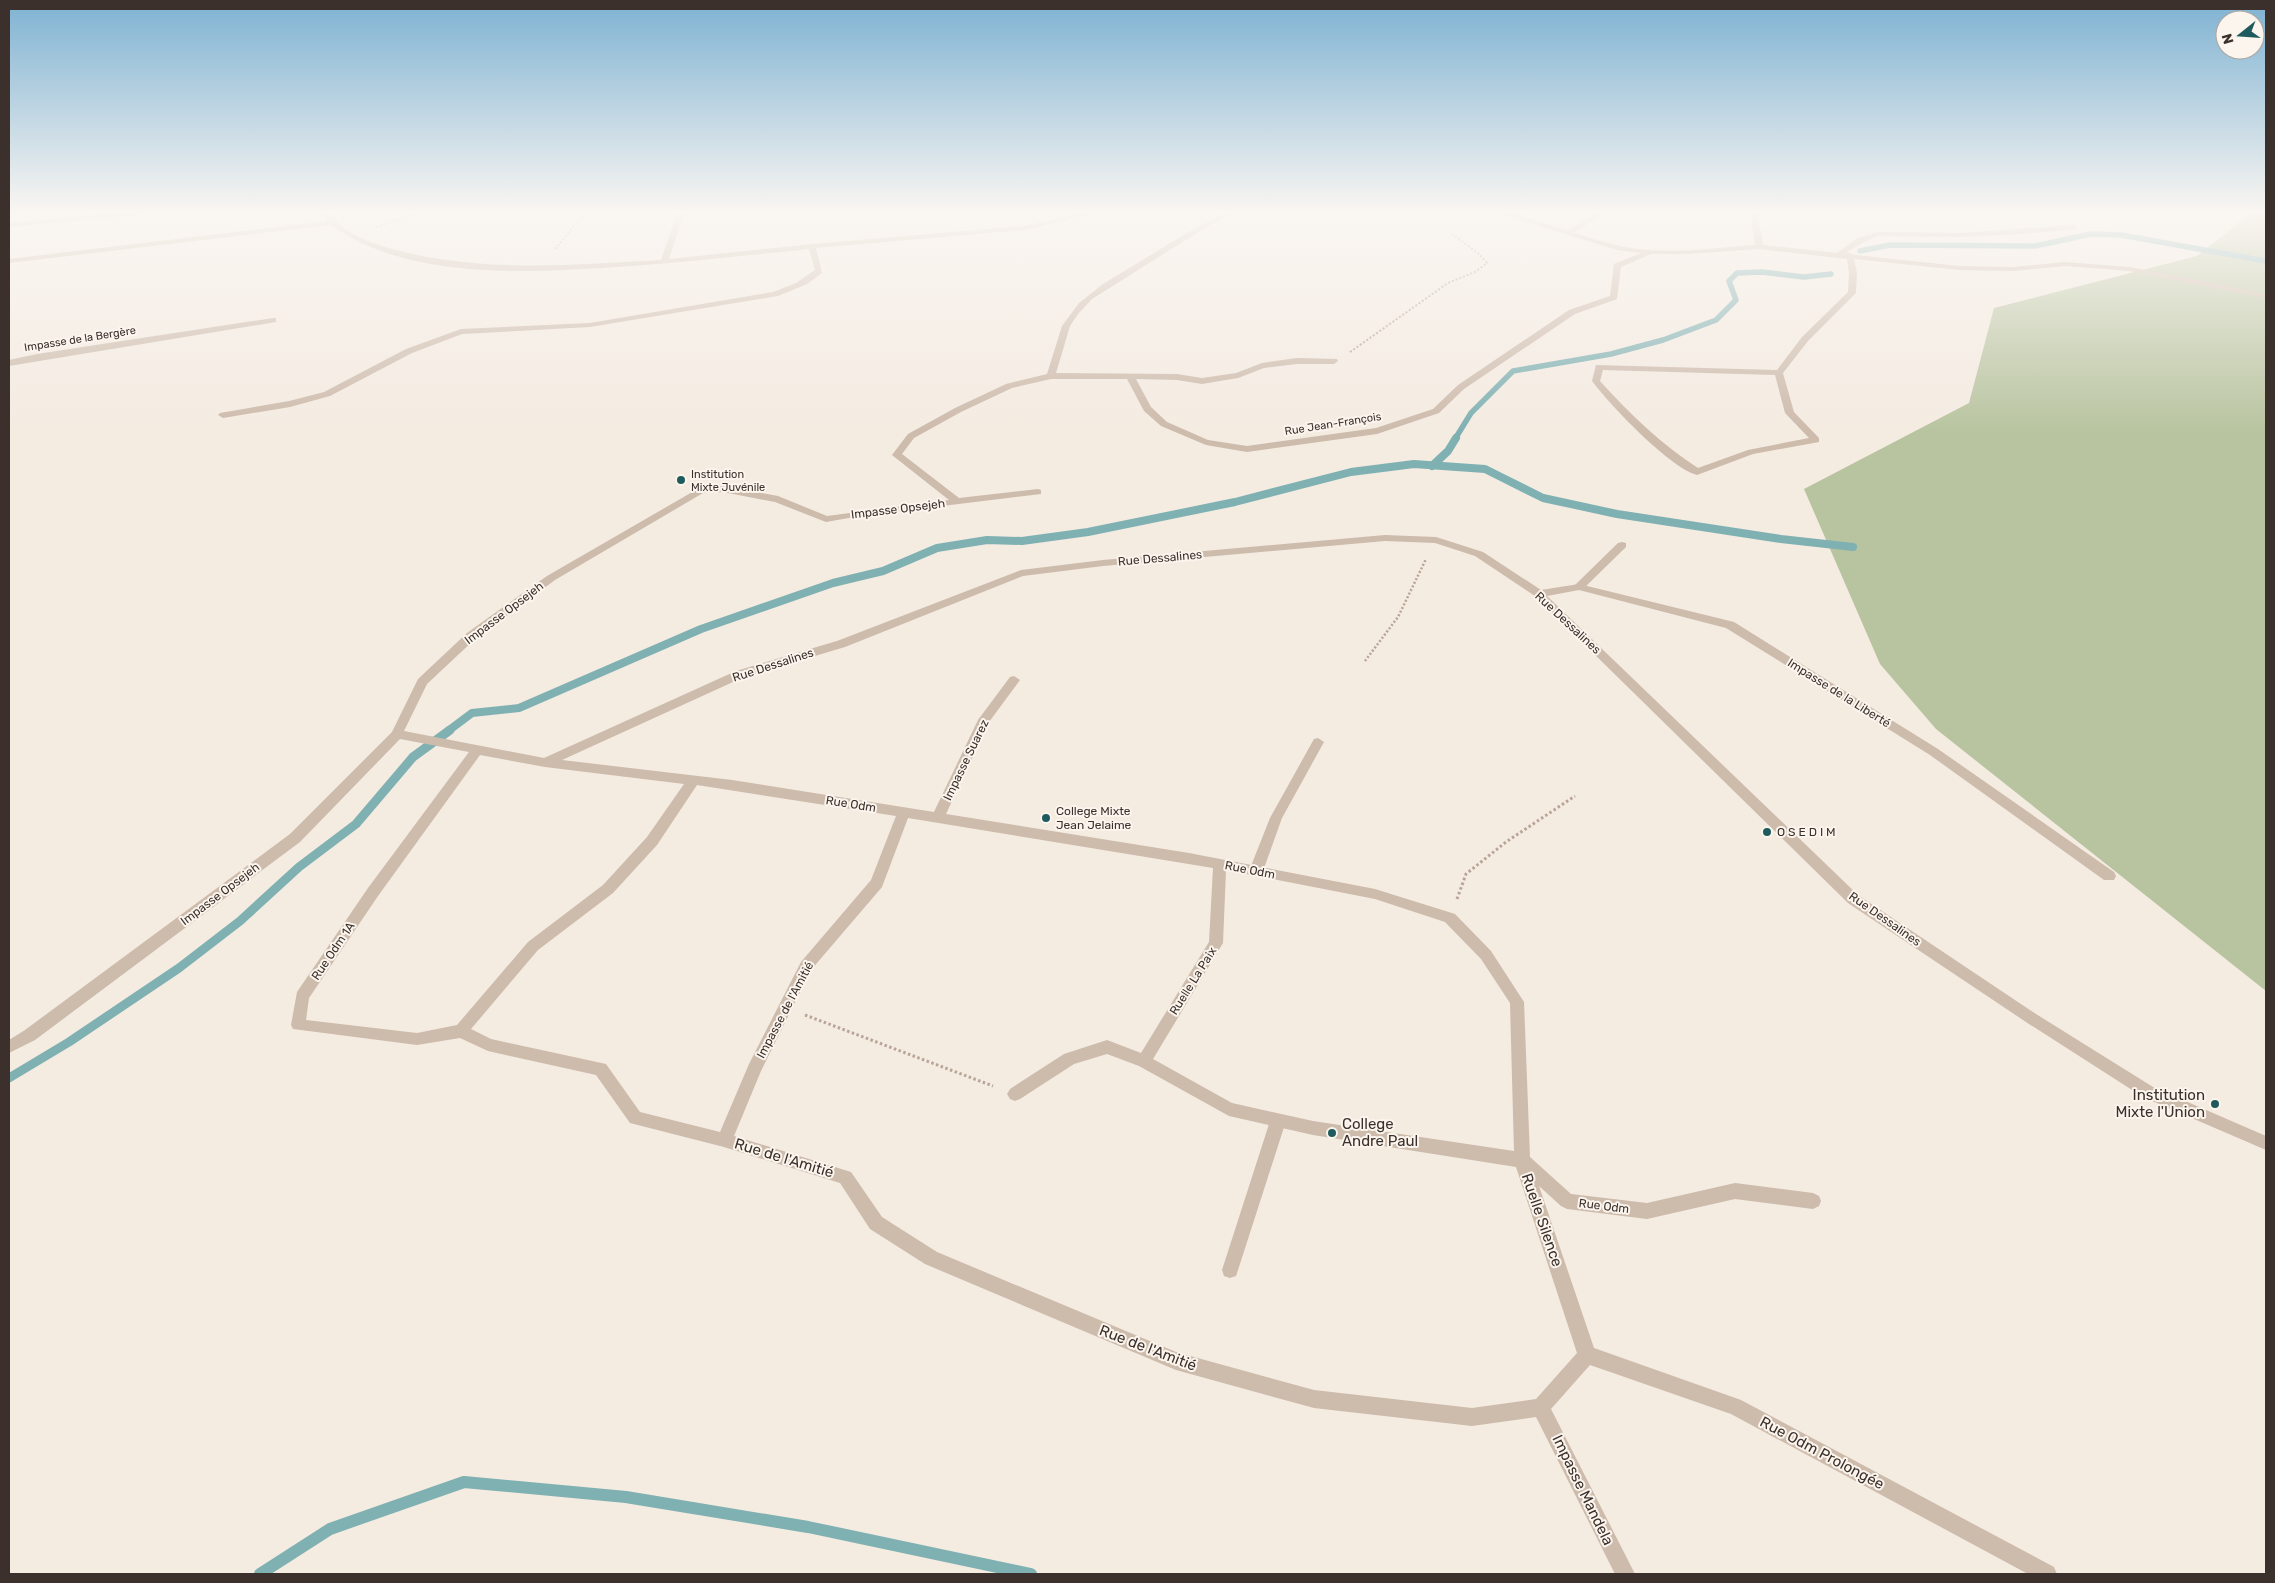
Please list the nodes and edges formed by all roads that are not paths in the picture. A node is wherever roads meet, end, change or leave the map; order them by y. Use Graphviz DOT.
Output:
graph roads {
  1 [pos="800,285"];
  2 [pos="1107,285"];
  3 [pos="1615,285"];
  4 [pos="1852,285"];
  5 [pos="2210,285"];
  6 [pos="2266,296"];
  7 [pos="273,320"];
  8 [pos="1334,361"];
  9 [pos="9,363"];
  10 [pos="1779,373"];
  11 [pos="1052,376"];
  12 [pos="1131,377"];
  13 [pos="223,415"];
  14 [pos="1038,492"];
  15 [pos="958,502"];
  16 [pos="1622,545"];
  17 [pos="1579,587"];
  18 [pos="1538,594"];
  19 [pos="1014,680"];
  20 [pos="397,734"];
  21 [pos="1318,742"];
  22 [pos="477,750"];
  23 [pos="545,763"];
  24 [pos="693,781"];
  25 [pos="904,812"];
  26 [pos="938,818"];
  27 [pos="1220,864"];
  28 [pos="1256,871"];
  29 [pos="2109,876"];
  30 [pos="461,1031"];
  31 [pos="9,1047"];
  32 [pos="1144,1061"];
  33 [pos="1015,1094"];
  34 [pos="1278,1121"];
  35 [pos="724,1140"];
  36 [pos="2266,1143"];
  37 [pos="1522,1160"];
  38 [pos="1813,1201"];
  39 [pos="1230,1270"];
  40 [pos="1587,1355"];
  41 [pos="1541,1406"];
  42 [pos="1625,1574"];
  43 [pos="2047,1574"];
  1 -- 13 [label="street"];
  2 -- 11 [label="street"];
  3 -- 12 [label="street, Rue Jean-François"];
  4 -- 10 [label="street"];
  5 -- 6 [label="street"];
  7 -- 9 [label="street, Impasse de la Bergère"];
  8 -- 12 [label="street"];
  10 -- 10 [label="street"];
  11 -- 12 [label="street"];
  11 -- 15 [label="street"];
  14 -- 15 [label="street, Impasse Opsejeh"];
  15 -- 20 [label="street, Impasse Opsejeh"];
  16 -- 17 [label="street"];
  17 -- 18 [label="street, Impasse de la Liberté"];
  17 -- 29 [label="street, Impasse de la Liberté"];
  18 -- 23 [label="street, Rue Dessalines"];
  18 -- 36 [label="street, Rue Dessalines"];
  19 -- 26 [label="street, Impasse Suarez"];
  20 -- 22 [label="street, Rue Odm"];
  20 -- 31 [label="street, Impasse Opsejeh"];
  21 -- 28 [label="street"];
  22 -- 23 [label="street, Rue Odm"];
  22 -- 30 [label="street, Rue Odm 1A"];
  23 -- 24 [label="street, Rue Odm"];
  24 -- 25 [label="street, Rue Odm"];
  24 -- 30 [label="street"];
  25 -- 26 [label="street, Rue Odm"];
  25 -- 35 [label="street, Impasse de l'Amitié"];
  26 -- 27 [label="street, Rue Odm"];
  27 -- 28 [label="street, Rue Odm"];
  27 -- 32 [label="street, Ruelle La Paix"];
  28 -- 37 [label="street, Rue Odm"];
  30 -- 35 [label="street, Rue de l'Amitié"];
  32 -- 33 [label="street, Ruelle Silence"];
  32 -- 34 [label="street, Ruelle Silence"];
  34 -- 37 [label="street, Ruelle Silence"];
  34 -- 39 [label="street"];
  35 -- 41 [label="street, Rue de l'Amitié"];
  37 -- 38 [label="street, Rue Odm"];
  37 -- 40 [label="street, Ruelle Silence"];
  40 -- 41 [label="street"];
  40 -- 43 [label="street, Rue Odm Prolongée"];
  41 -- 42 [label="street, Impasse Mandela"];
}
